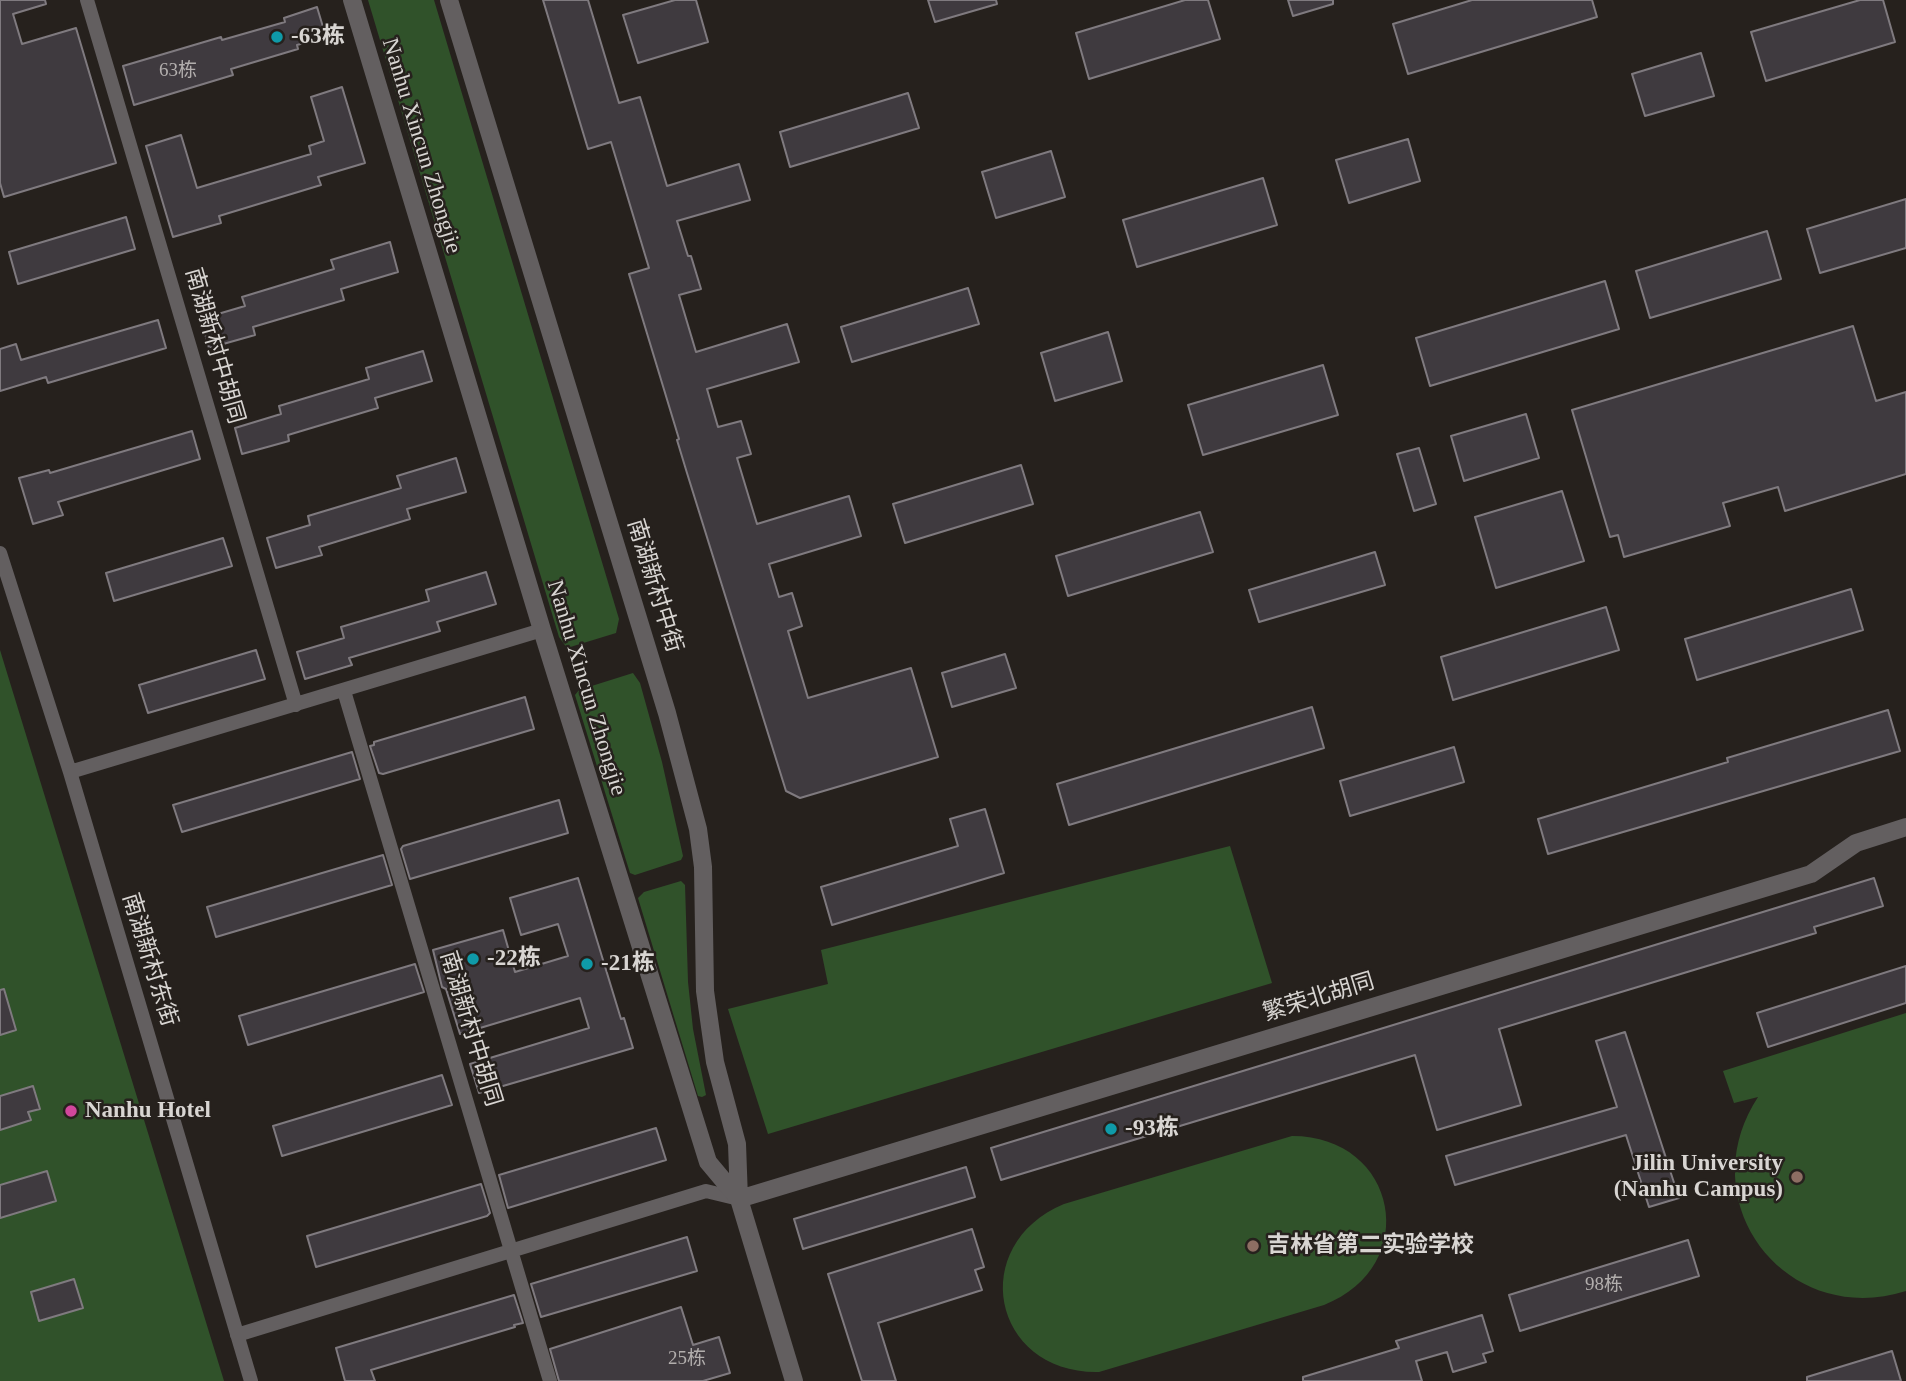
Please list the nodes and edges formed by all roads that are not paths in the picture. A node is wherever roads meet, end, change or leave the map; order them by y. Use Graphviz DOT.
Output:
graph roads {
  1 [pos="87,0"];
  2 [pos="352,0"];
  3 [pos="449,0"];
  4 [pos="0,553"];
  5 [pos="542,630"];
  6 [pos="344,691"];
  7 [pos="296,705"];
  8 [pos="70,772"];
  9 [pos="1906,827"];
  10 [pos="739,1199"];
  11 [pos="513,1250"];
  12 [pos="237,1335"];
  13 [pos="251,1381"];
  14 [pos="550,1381"];
  15 [pos="794,1381"];
  1 -- 7 [label="street, 南湖新村中胡同"];
  2 -- 5 [label="street, Nanhu Xincun Zhongjie"];
  3 -- 10 [label="street, 南湖新村中街"];
  4 -- 8 [label="street, 南湖新村东街"];
  5 -- 6 [label="street"];
  5 -- 10 [label="street, Nanhu Xincun Zhongjie"];
  6 -- 7 [label="street"];
  6 -- 11 [label="street, 南湖新村中胡同"];
  7 -- 8 [label="street"];
  8 -- 12 [label="street, 南湖新村东街"];
  9 -- 10 [label="street, 繁荣北胡同"];
  10 -- 11 [label="street"];
  10 -- 15 [label="street, Nanhu Xincun Zhongjie"];
  11 -- 12 [label="street"];
  11 -- 14 [label="street, 南湖新村中胡同"];
  12 -- 13 [label="street, 南湖新村东街"];
}
